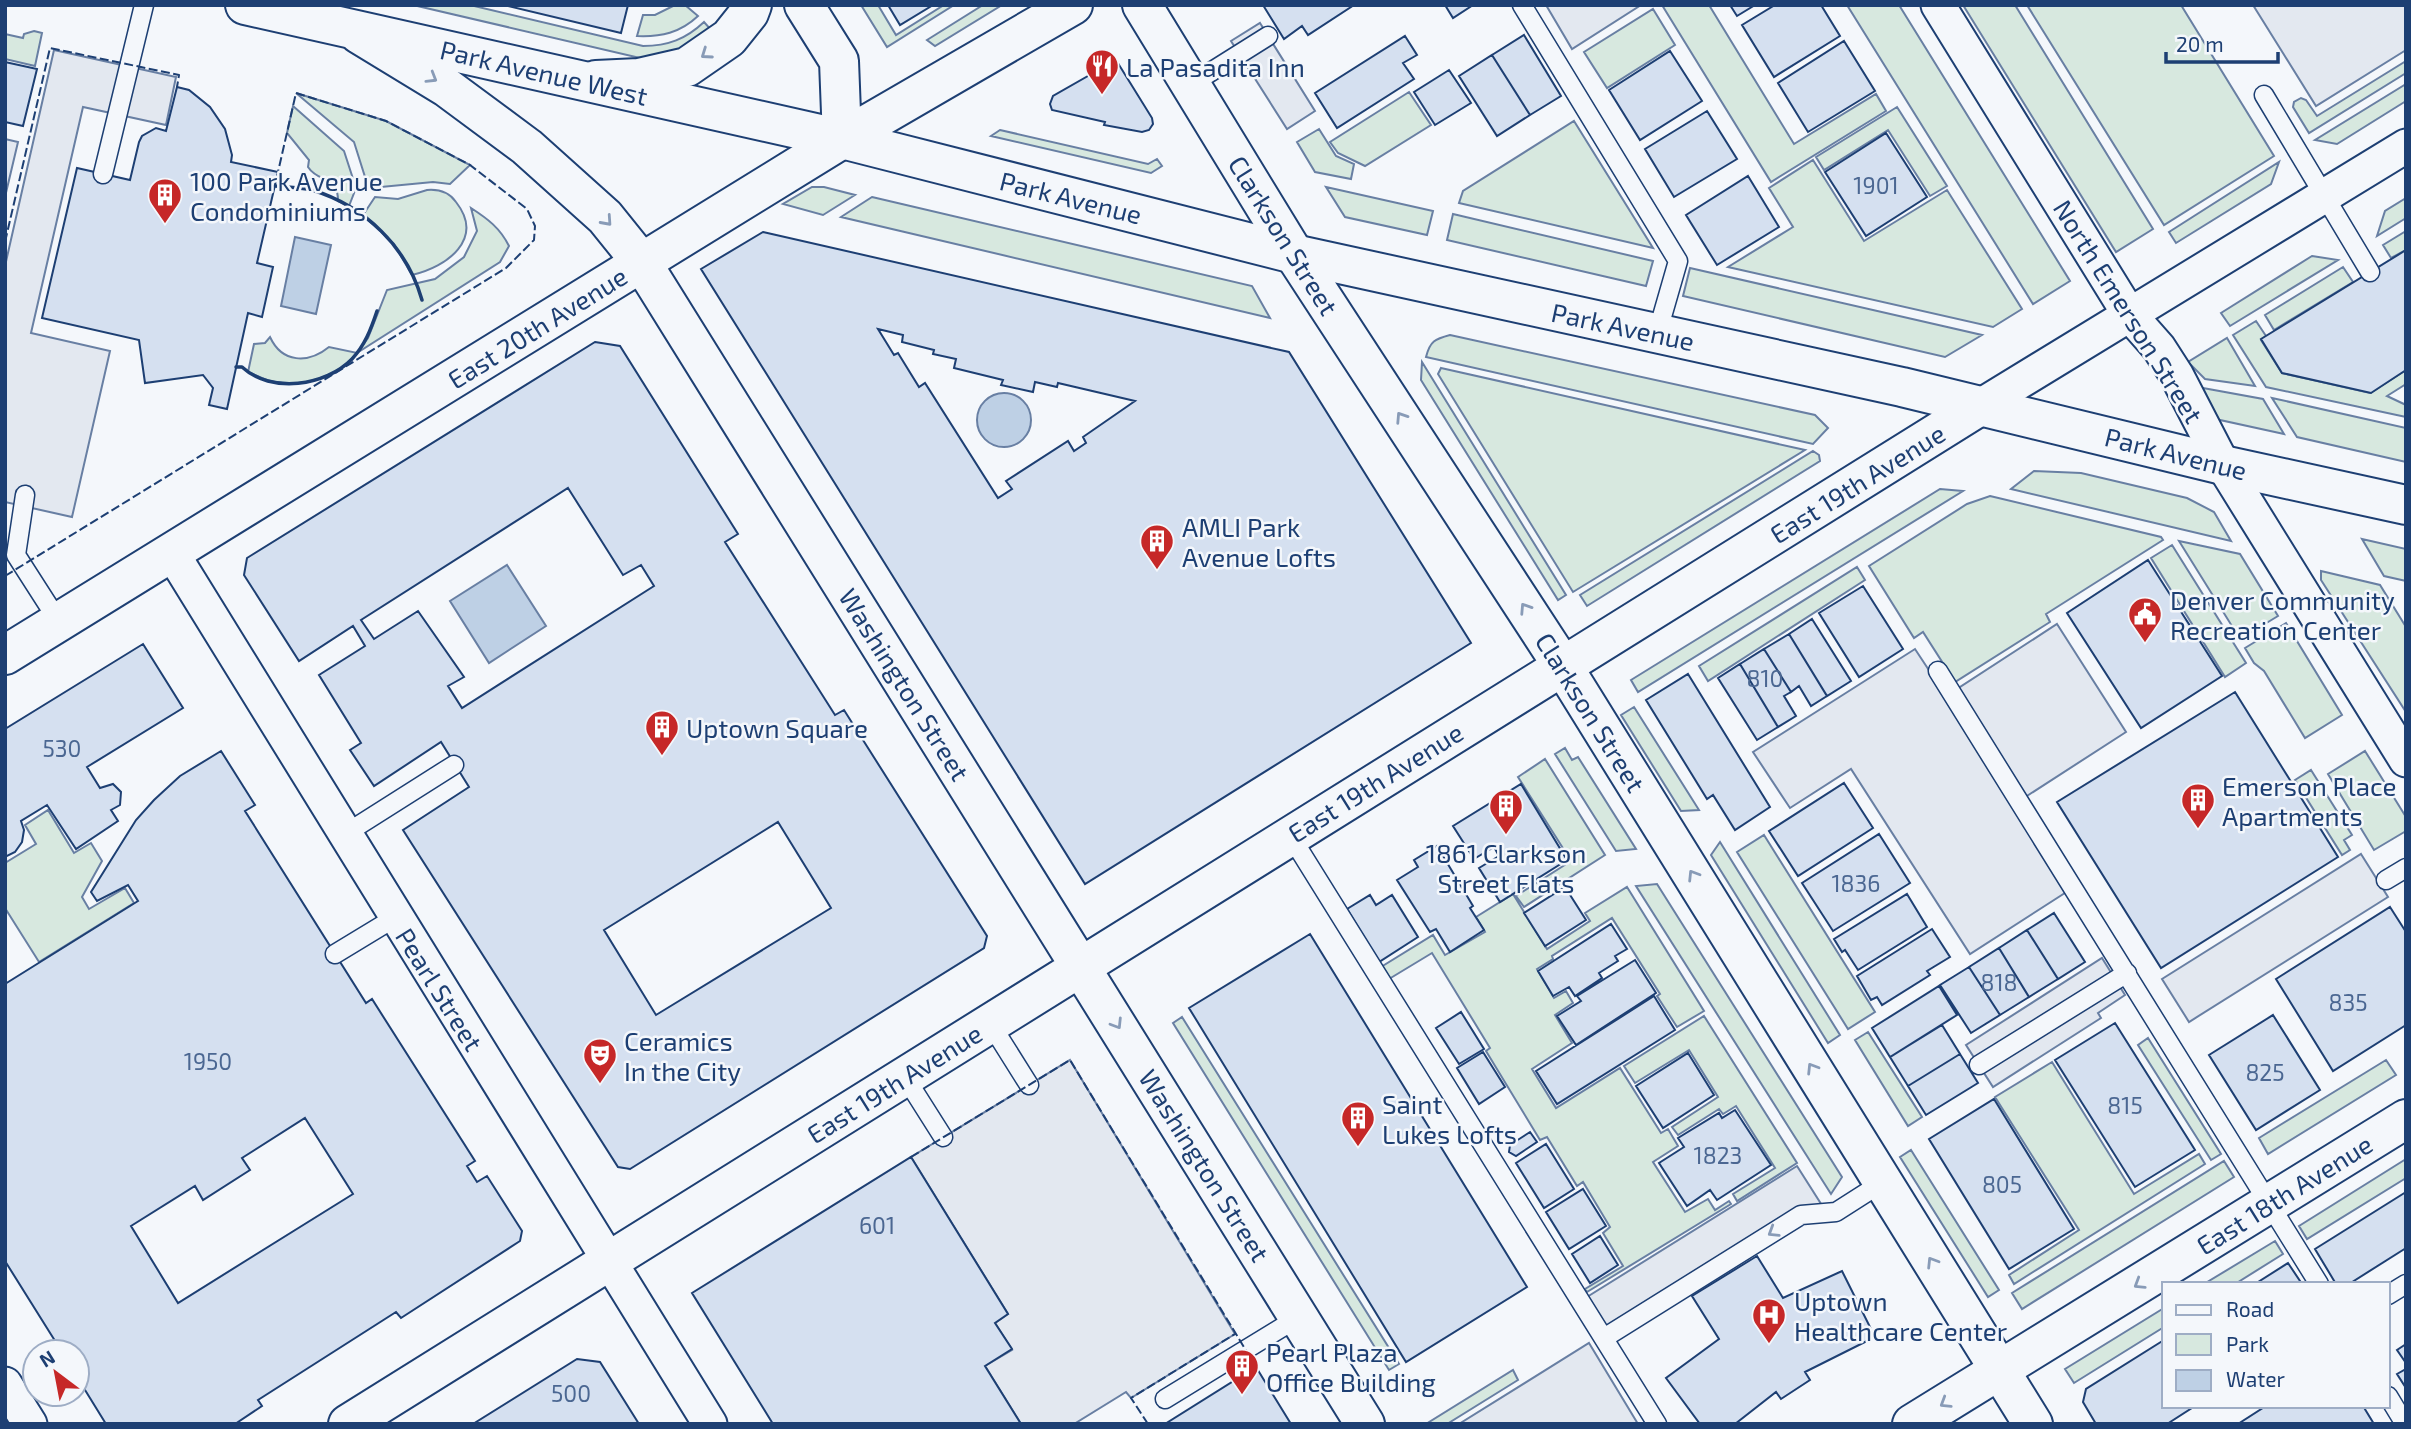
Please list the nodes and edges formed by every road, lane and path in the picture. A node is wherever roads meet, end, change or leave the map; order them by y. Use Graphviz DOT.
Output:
graph roads {
  1 [pos="144,5"];
  2 [pos="245,5"];
  3 [pos="752,5"];
  4 [pos="804,5"];
  5 [pos="1073,5"];
  6 [pos="1142,5"];
  7 [pos="1522,5"];
  8 [pos="1938,5"];
  9 [pos="352,29"];
  10 [pos="1268,36"];
  11 [pos="582,81"];
  12 [pos="1190,85"];
  13 [pos="2264,94"];
  14 [pos="842,139"];
  15 [pos="2406,146"];
  16 [pos="103,174"];
  17 [pos="2324,197"];
  18 [pos="1294,254"];
  19 [pos="642,263"];
  20 [pos="2370,272"];
  21 [pos="2129,314"];
  22 [pos="1657,334"];
  23 [pos="1980,406"];
  24 [pos="2223,465"];
  25 [pos="25,495"];
  26 [pos="2406,505"];
  27 [pos="172,553"];
  28 [pos="59,622"];
  29 [pos="5,655"];
  30 [pos="1562,665"];
  31 [pos="1938,671"];
  32 [pos="2406,760"];
  33 [pos="454,765"];
  34 [pos="345,834"];
  35 [pos="1290,835"];
  36 [pos="2406,867"];
  37 [pos="2386,880"];
  38 [pos="396,917"];
  39 [pos="335,954"];
  40 [pos="1081,966"];
  41 [pos="2127,973"];
  42 [pos="990,1023"];
  43 [pos="1979,1065"];
  44 [pos="905,1077"];
  45 [pos="1029,1085"];
  46 [pos="2406,1119"];
  47 [pos="943,1137"];
  48 [pos="1883,1182"];
  49 [pos="2269,1203"];
  50 [pos="608,1261"];
  51 [pos="2318,1282"];
  52 [pos="2406,1284"];
  53 [pos="2390,1294"];
  54 [pos="1299,1317"];
  55 [pos="1604,1338"];
  56 [pos="1999,1370"];
  57 [pos="5,1384"];
  58 [pos="1165,1399"];
  59 [pos="2390,1399"];
  60 [pos="30,1424"];
  61 [pos="348,1424"];
  62 [pos="710,1424"];
  63 [pos="1365,1424"];
  64 [pos="1657,1424"];
  65 [pos="1912,1424"];
  66 [pos="2033,1424"];
  67 [pos="2405,1424"];
  1 -- 16 [label="lane"];
  2 -- 9 [label="street, Park Avenue West"];
  3 -- 11 [label="street, one-way"];
  4 -- 14 [label="street"];
  5 -- 14 [label="street, East 20th Avenue"];
  6 -- 12 [label="street, Clarkson Street"];
  7 -- 22 [label="lane"];
  8 -- 21 [label="street, North Emerson Street"];
  9 -- 11 [label="street, Park Avenue West"];
  9 -- 19 [label="street, Washington Street, one-way"];
  10 -- 12 [label="lane"];
  11 -- 14 [label="street, Park Avenue West"];
  12 -- 18 [label="street, Clarkson Street"];
  13 -- 17 [label="lane"];
  14 -- 18 [label="street, Park Avenue"];
  14 -- 19 [label="street, East 20th Avenue"];
  15 -- 17 [label="street, East 19th Avenue"];
  17 -- 20 [label="lane"];
  17 -- 21 [label="street, East 19th Avenue"];
  18 -- 22 [label="street, Park Avenue"];
  30 -- 18 [label="street, Clarkson Street, one-way"];
  19 -- 27 [label="street, East 20th Avenue"];
  19 -- 40 [label="street, Washington Street"];
  21 -- 23 [label="street, East 19th Avenue"];
  21 -- 24 [label="street, North Emerson Street"];
  22 -- 23 [label="street, Park Avenue"];
  23 -- 24 [label="street, Park Avenue"];
  23 -- 30 [label="street, East 19th Avenue"];
  24 -- 26 [label="street, Park Avenue"];
  24 -- 32 [label="street, North Emerson Street"];
  25 -- 28 [label="lane"];
  27 -- 28 [label="street, East 20th Avenue"];
  27 -- 34 [label="street, Pearl Street"];
  28 -- 29 [label="street, East 20th Avenue"];
  30 -- 35 [label="street, East 19th Avenue"];
  48 -- 30 [label="street, Clarkson Street, one-way"];
  31 -- 41 [label="lane"];
  33 -- 34 [label="lane"];
  34 -- 38 [label="street, Pearl Street"];
  35 -- 40 [label="street, East 19th Avenue"];
  35 -- 55 [label="lane"];
  36 -- 37 [label="lane"];
  38 -- 39 [label="lane"];
  38 -- 50 [label="street, Pearl Street"];
  40 -- 42 [label="street, East 19th Avenue"];
  40 -- 54 [label="street, Washington Street, one-way"];
  41 -- 43 [label="lane"];
  41 -- 49 [label="lane"];
  42 -- 44 [label="street, East 19th Avenue"];
  42 -- 45 [label="lane"];
  44 -- 47 [label="lane"];
  44 -- 50 [label="street, East 19th Avenue"];
  46 -- 49 [label="street, East 18th Avenue"];
  48 -- 55 [label="lane, one-way"];
  56 -- 48 [label="street, Clarkson Street, one-way"];
  49 -- 51 [label="lane"];
  49 -- 56 [label="street, East 18th Avenue, one-way"];
  50 -- 61 [label="street, East 19th Avenue"];
  50 -- 62 [label="street, Pearl Street"];
  52 -- 53 [label="lane"];
  54 -- 58 [label="lane"];
  54 -- 63 [label="street, Washington Street"];
  55 -- 64 [label="lane"];
  56 -- 65 [label="street, East 18th Avenue, one-way"];
  56 -- 66 [label="street, Clarkson Street"];
  57 -- 60 [label="street"];
  59 -- 67 [label="lane"];
}
